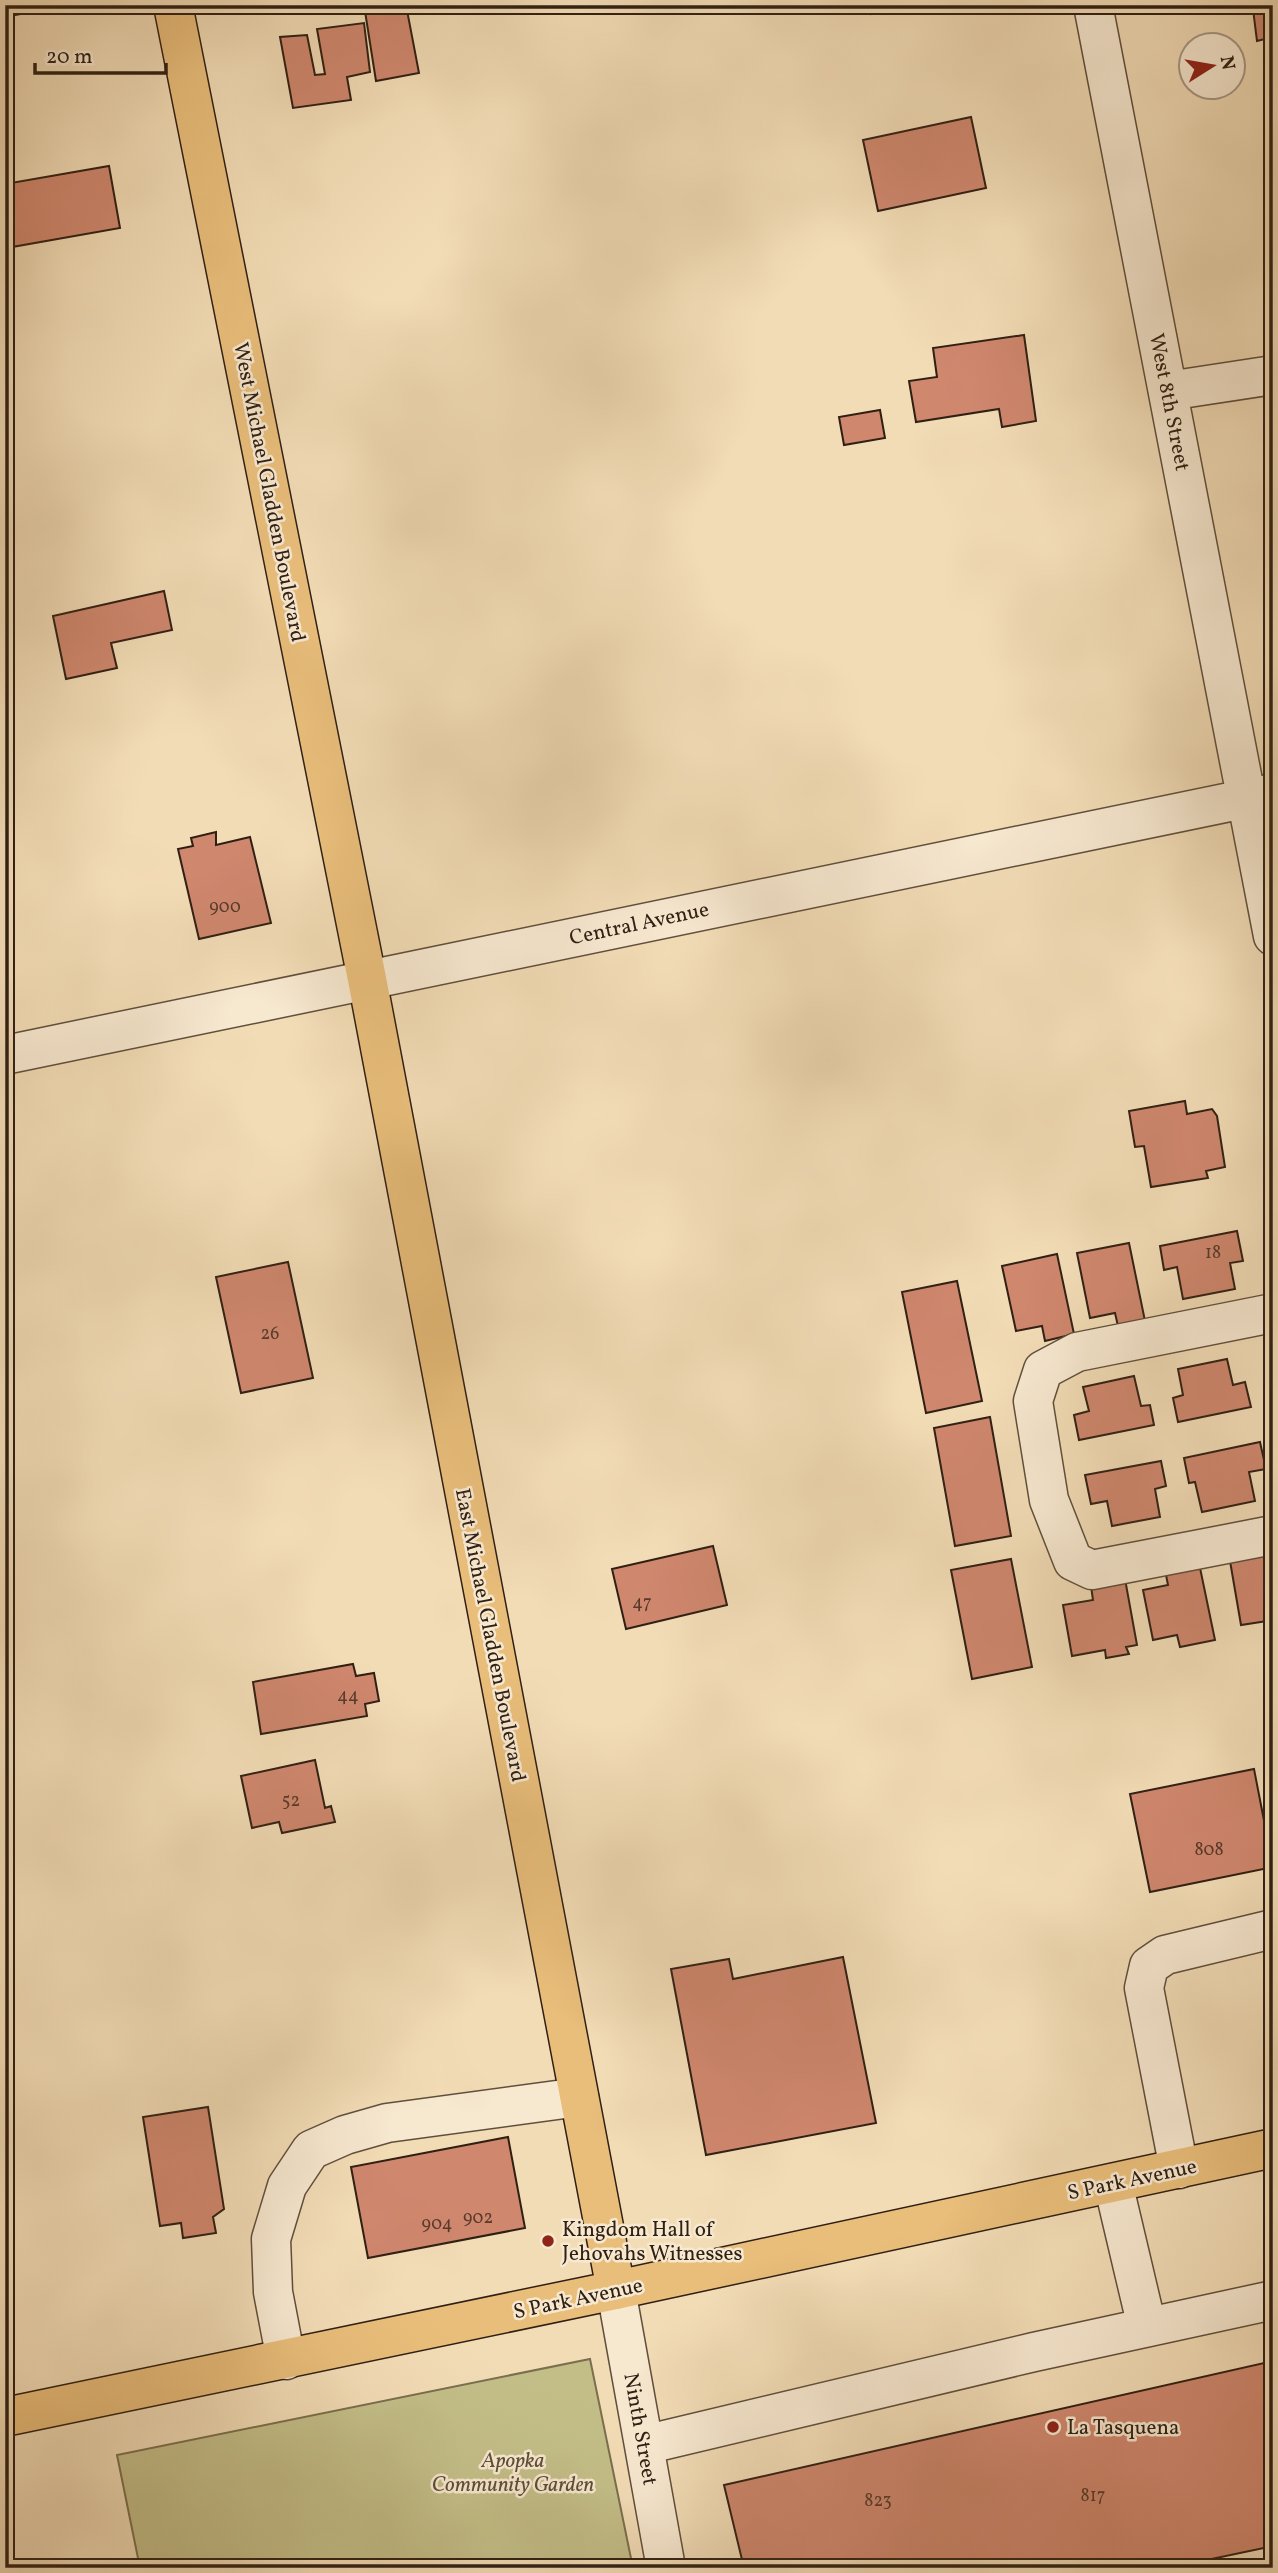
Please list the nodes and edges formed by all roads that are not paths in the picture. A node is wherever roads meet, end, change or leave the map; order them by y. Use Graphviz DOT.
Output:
graph roads {
  1 [pos="173,5"];
  2 [pos="1093,5"];
  3 [pos="1273,376"];
  4 [pos="1168,391"];
  5 [pos="1260,796"];
  6 [pos="1273,936"];
  7 [pos="367,979"];
  8 [pos="5,1055"];
  9 [pos="1273,1313"];
  10 [pos="1273,1535"];
  11 [pos="1273,1929"];
  12 [pos="579,2097"];
  13 [pos="1273,2148"];
  14 [pos="1179,2169"];
  15 [pos="1113,2183"];
  16 [pos="616,2290"];
  17 [pos="1273,2300"];
  18 [pos="1147,2327"];
  19 [pos="286,2360"];
  20 [pos="5,2417"];
  21 [pos="644,2445"];
  22 [pos="666,2568"];
  1 -- 7 [label="main road, West Michael Gladden Boulevard"];
  2 -- 4 [label="street, West 8th Street"];
  3 -- 4 [label="street"];
  4 -- 5 [label="street, West 8th Street"];
  5 -- 6 [label="street, West 8th Street"];
  5 -- 7 [label="street, Central Avenue"];
  7 -- 8 [label="street, Central Avenue"];
  7 -- 12 [label="main road, East Michael Gladden Boulevard"];
  9 -- 10 [label="street"];
  11 -- 14 [label="street"];
  12 -- 16 [label="main road, East Michael Gladden Boulevard"];
  12 -- 19 [label="street"];
  13 -- 14 [label="main road, S Park Avenue"];
  14 -- 15 [label="main road, S Park Avenue"];
  15 -- 16 [label="main road, S Park Avenue"];
  15 -- 18 [label="street"];
  16 -- 19 [label="main road, S Park Avenue"];
  16 -- 21 [label="street, Ninth Street"];
  17 -- 18 [label="street"];
  18 -- 21 [label="street"];
  19 -- 20 [label="main road, S Park Avenue"];
  21 -- 22 [label="street, Ninth Street"];
}
